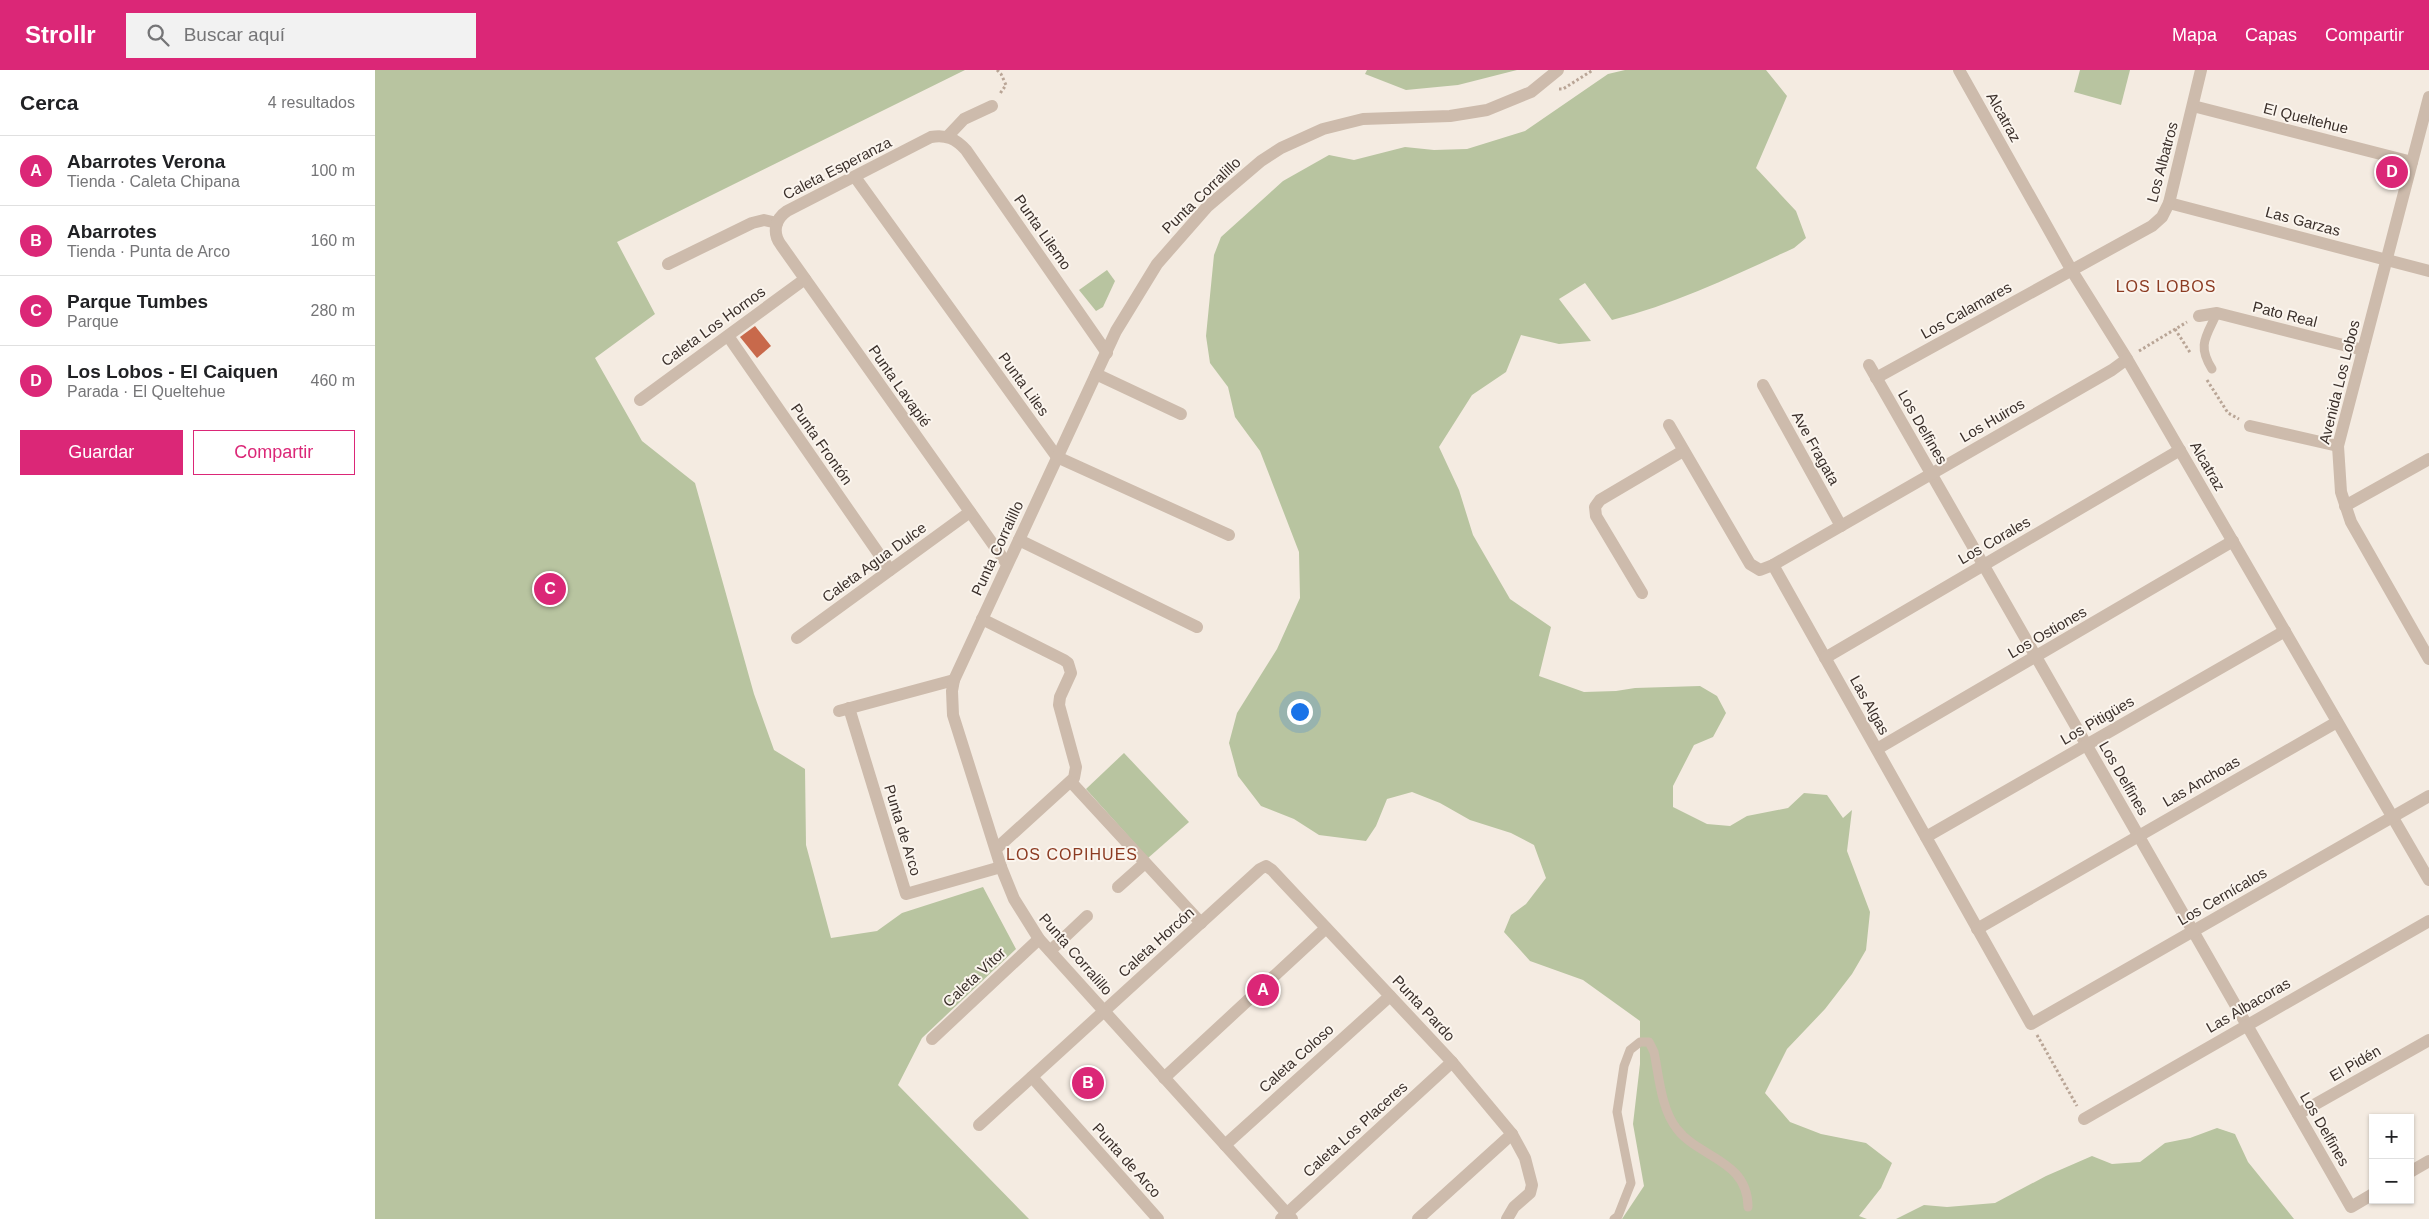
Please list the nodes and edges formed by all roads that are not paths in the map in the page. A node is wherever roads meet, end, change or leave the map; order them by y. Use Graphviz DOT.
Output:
graph roads {
  1 [pos="1559,70"];
  2 [pos="1959,70"];
  3 [pos="2201,70"];
  4 [pos="2429,97"];
  5 [pos="991,106"];
  6 [pos="2193,106"];
  7 [pos="947,137"];
  8 [pos="2412,162"];
  9 [pos="855,176"];
  10 [pos="2169,203"];
  11 [pos="777,223"];
  12 [pos="2386,259"];
  13 [pos="668,264"];
  14 [pos="2072,271"];
  15 [pos="2429,271"];
  16 [pos="805,279"];
  17 [pos="2217,313"];
  18 [pos="2199,316"];
  19 [pos="728,336"];
  20 [pos="2363,350"];
  21 [pos="1107,353"];
  22 [pos="2127,358"];
  23 [pos="1869,365"];
  24 [pos="2212,369"];
  25 [pos="1096,374"];
  26 [pos="1876,378"];
  27 [pos="1763,385"];
  28 [pos="641,400"];
  29 [pos="1181,414"];
  30 [pos="1669,425"];
  31 [pos="2250,426"];
  32 [pos="2339,446"];
  33 [pos="2180,450"];
  34 [pos="1683,451"];
  35 [pos="1057,457"];
  36 [pos="2429,459"];
  37 [pos="1931,474"];
  38 [pos="2345,506"];
  39 [pos="970,512"];
  40 [pos="1841,526"];
  41 [pos="1229,536"];
  42 [pos="1019,540"];
  43 [pos="2233,542"];
  44 [pos="1007,564"];
  45 [pos="1773,565"];
  46 [pos="1983,565"];
  47 [pos="890,570"];
  48 [pos="1642,593"];
  49 [pos="982,619"];
  50 [pos="1197,627"];
  51 [pos="2285,631"];
  52 [pos="797,638"];
  53 [pos="2036,657"];
  54 [pos="1825,658"];
  55 [pos="2429,659"];
  56 [pos="954,680"];
  57 [pos="2337,722"];
  58 [pos="2086,745"];
  59 [pos="1877,750"];
  60 [pos="1071,782"];
  61 [pos="2429,796"];
  62 [pos="2393,817"];
  63 [pos="2138,836"];
  64 [pos="1926,838"];
  65 [pos="996,849"];
  66 [pos="1145,862"];
  67 [pos="1001,866"];
  68 [pos="1266,866"];
  69 [pos="2429,880"];
  70 [pos="1118,887"];
  71 [pos="1087,916"];
  72 [pos="2429,921"];
  73 [pos="1201,923"];
  74 [pos="1327,928"];
  75 [pos="1977,929"];
  76 [pos="2193,931"];
  77 [pos="1039,939"];
  78 [pos="1050,951"];
  79 [pos="1389,996"];
  80 [pos="1104,1011"];
  81 [pos="2031,1024"];
  82 [pos="2247,1025"];
  83 [pos="932,1039"];
  84 [pos="2429,1040"];
  85 [pos="1452,1062"];
  86 [pos="1031,1077"];
  87 [pos="1165,1078"];
  88 [pos="2298,1114"];
  89 [pos="2084,1118"];
  90 [pos="979,1125"];
  91 [pos="1512,1134"];
  92 [pos="1225,1145"];
  93 [pos="2429,1161"];
  94 [pos="2414,1170"];
  95 [pos="2369,1196"];
  96 [pos="1748,1207"];
  97 [pos="1286,1217"];
  98 [pos="1158,1219"];
  99 [pos="1418,1219"];
  100 [pos="1507,1219"];
  101 [pos="1614,1219"];
  1 -- 21 [label="street, Punta Corralillo"];
  2 -- 14 [label="street, Alcatraz"];
  3 -- 6 [label="street, Los Albatros"];
  4 -- 8 [label="street, Avenida Los Lobos"];
  5 -- 7 [label="street"];
  6 -- 8 [label="street, El Queltehue"];
  6 -- 10 [label="street, Los Albatros"];
  7 -- 9 [label="street, Caleta Esperanza"];
  7 -- 21 [label="street, Punta Lilemo"];
  8 -- 12 [label="street, Avenida Los Lobos"];
  9 -- 11 [label="street, Caleta Esperanza"];
  9 -- 35 [label="street, Punta Liles"];
  10 -- 12 [label="street, Las Garzas"];
  10 -- 14 [label="street, Los Albatros"];
  11 -- 13 [label="street, Caleta Esperanza"];
  11 -- 16 [label="street, Punta Lavapié"];
  12 -- 15 [label="street, Las Garzas"];
  12 -- 20 [label="street, Avenida Los Lobos"];
  14 -- 22 [label="street, Alcatraz"];
  14 -- 26 [label="street, Los Calamares"];
  16 -- 19 [label="street, Caleta Los Hornos"];
  16 -- 39 [label="street, Punta Lavapié"];
  17 -- 18 [label="street, Pato Real"];
  17 -- 20 [label="street, Pato Real"];
  17 -- 24 [label="lane"];
  19 -- 28 [label="street, Caleta Los Hornos"];
  19 -- 47 [label="street, Punta Frontón"];
  20 -- 32 [label="street, Avenida Los Lobos"];
  21 -- 25 [label="street, Punta Corralillo"];
  22 -- 33 [label="street, Alcatraz"];
  22 -- 37 [label="street, Los Huiros"];
  23 -- 26 [label="street, Los Delfines"];
  25 -- 29 [label="street"];
  25 -- 35 [label="street, Punta Corralillo"];
  26 -- 37 [label="street, Los Delfines"];
  27 -- 40 [label="street, Ave Fragata"];
  30 -- 34 [label="street"];
  31 -- 32 [label="street"];
  32 -- 38 [label="street, Avenida Los Lobos"];
  33 -- 43 [label="street, Alcatraz"];
  33 -- 46 [label="street, Los Corales"];
  34 -- 45 [label="street"];
  34 -- 48 [label="street"];
  35 -- 41 [label="street, Punta Liles"];
  35 -- 42 [label="street, Punta Corralillo"];
  36 -- 38 [label="street"];
  37 -- 40 [label="street, Los Huiros"];
  37 -- 46 [label="street, Los Delfines"];
  38 -- 55 [label="street, Avenida Los Lobos"];
  39 -- 44 [label="street, Punta Lavapié"];
  39 -- 47 [label="street, Caleta Agua Dulce"];
  40 -- 45 [label="street, Los Huiros"];
  42 -- 44 [label="street, Punta Corralillo"];
  42 -- 50 [label="street"];
  43 -- 51 [label="street, Alcatraz"];
  43 -- 53 [label="street, Los Ostiones"];
  44 -- 49 [label="street, Punta Corralillo"];
  45 -- 54 [label="street, Las Algas"];
  46 -- 53 [label="street, Los Delfines"];
  46 -- 54 [label="street, Los Corales"];
  47 -- 52 [label="street, Caleta Agua Dulce"];
  49 -- 56 [label="street, Punta Corralillo"];
  49 -- 60 [label="street"];
  51 -- 57 [label="street, Alcatraz"];
  51 -- 58 [label="street, Los Pitigües"];
  53 -- 58 [label="street, Los Delfines"];
  53 -- 59 [label="street, Los Ostiones"];
  54 -- 59 [label="street, Las Algas"];
  56 -- 65 [label="street, Punta Corralillo"];
  56 -- 67 [label="street, Punta de Arco"];
  57 -- 62 [label="street, Alcatraz"];
  57 -- 63 [label="street, Las Anchoas"];
  58 -- 63 [label="street, Los Delfines"];
  58 -- 64 [label="street, Los Pitigües"];
  59 -- 64 [label="street, Las Algas"];
  60 -- 65 [label="street"];
  60 -- 66 [label="street"];
  61 -- 62 [label="street, Los Cernícalos"];
  62 -- 69 [label="street, Alcatraz"];
  62 -- 76 [label="street, Los Cernícalos"];
  63 -- 75 [label="street, Las Anchoas"];
  63 -- 76 [label="street, Los Delfines"];
  64 -- 75 [label="street, Las Algas"];
  65 -- 67 [label="street, Punta Corralillo"];
  66 -- 70 [label="street"];
  66 -- 73 [label="street"];
  67 -- 77 [label="street, Punta Corralillo"];
  68 -- 73 [label="street, Caleta Horcón"];
  68 -- 74 [label="street, Punta Pardo"];
  71 -- 78 [label="street"];
  72 -- 82 [label="street, Las Albacoras"];
  73 -- 80 [label="street, Caleta Horcón"];
  74 -- 79 [label="street, Punta Pardo"];
  74 -- 87 [label="street"];
  75 -- 81 [label="street, Las Algas"];
  76 -- 81 [label="street, Los Cernícalos"];
  76 -- 82 [label="street, Los Delfines"];
  77 -- 78 [label="street, Punta Corralillo"];
  77 -- 83 [label="street, Caleta Vítor"];
  78 -- 80 [label="street, Punta Corralillo"];
  79 -- 85 [label="street, Punta Pardo"];
  79 -- 92 [label="street, Caleta Coloso"];
  80 -- 86 [label="street, Caleta Horcón"];
  80 -- 87 [label="street, Punta Corralillo"];
  82 -- 88 [label="street, Los Delfines"];
  82 -- 89 [label="street, Las Albacoras"];
  84 -- 88 [label="street, El Pidén"];
  85 -- 91 [label="street, Punta Pardo"];
  85 -- 97 [label="street, Caleta Los Placeres"];
  86 -- 90 [label="street, Caleta Horcón"];
  86 -- 98 [label="street, Punta de Arco"];
  87 -- 92 [label="street, Punta Corralillo"];
  88 -- 95 [label="street, Los Delfines"];
  91 -- 99 [label="street"];
  91 -- 100 [label="street, Punta Pardo"];
  92 -- 97 [label="street, Punta Corralillo"];
  93 -- 94 [label="street"];
  96 -- 101 [label="lane"];
}
